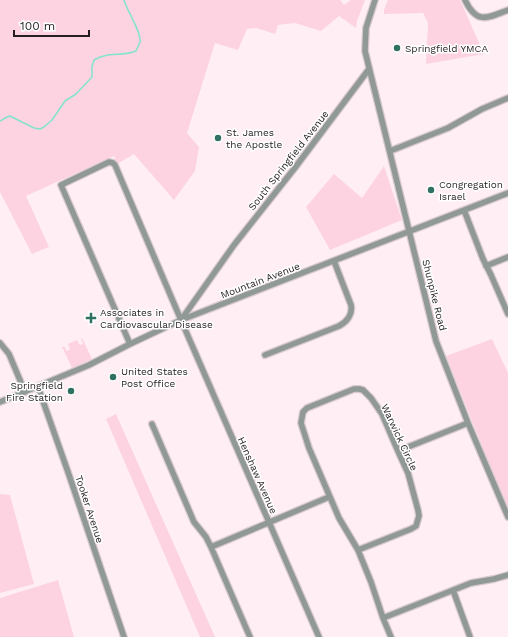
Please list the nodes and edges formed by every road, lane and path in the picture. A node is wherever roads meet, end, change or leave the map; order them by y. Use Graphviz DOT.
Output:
graph roads {
  1 [pos="375,0"];
  2 [pos="465,0"];
  3 [pos="508,10"];
  4 [pos="369,69"];
  5 [pos="508,98"];
  6 [pos="390,151"];
  7 [pos="508,193"];
  8 [pos="464,210"];
  9 [pos="410,230"];
  10 [pos="508,257"];
  11 [pos="334,261"];
  12 [pos="486,266"];
  13 [pos="508,314"];
  14 [pos="181,320"];
  15 [pos="0,343"];
  16 [pos="130,344"];
  17 [pos="265,356"];
  18 [pos="38,387"];
  19 [pos="25,392"];
  20 [pos="0,402"];
  21 [pos="468,423"];
  22 [pos="152,424"];
  23 [pos="398,451"];
  24 [pos="329,497"];
  25 [pos="508,517"];
  26 [pos="269,522"];
  27 [pos="211,547"];
  28 [pos="358,550"];
  29 [pos="508,575"];
  30 [pos="453,590"];
  31 [pos="383,618"];
  32 [pos="124,637"];
  33 [pos="250,637"];
  34 [pos="319,637"];
  35 [pos="391,637"];
  36 [pos="470,637"];
  1 -- 4 [label="street"];
  2 -- 3 [label="street"];
  4 -- 6 [label="street, Shunpike Road"];
  4 -- 14 [label="street, South Springfield Avenue"];
  5 -- 6 [label="street"];
  6 -- 9 [label="street, Shunpike Road"];
  7 -- 8 [label="street, Mountain Avenue"];
  8 -- 9 [label="street, Mountain Avenue"];
  8 -- 12 [label="street"];
  9 -- 11 [label="street, Mountain Avenue"];
  9 -- 21 [label="street, Shunpike Road"];
  10 -- 12 [label="street"];
  11 -- 14 [label="street, Mountain Avenue"];
  11 -- 17 [label="street"];
  12 -- 13 [label="street"];
  14 -- 16 [label="street, Mountain Avenue"];
  14 -- 16 [label="street, Henshaw Avenue"];
  14 -- 26 [label="street, Henshaw Avenue"];
  15 -- 19 [label="street"];
  16 -- 18 [label="street, Mountain Avenue"];
  18 -- 19 [label="street, Mountain Avenue"];
  18 -- 32 [label="street, Tooker Avenue"];
  19 -- 20 [label="street, Mountain Avenue"];
  21 -- 23 [label="street"];
  21 -- 25 [label="street, Shunpike Road"];
  22 -- 27 [label="street"];
  23 -- 24 [label="street, Warwick Circle"];
  23 -- 28 [label="street, Warwick Circle"];
  24 -- 26 [label="street"];
  24 -- 28 [label="street, Warwick Circle"];
  26 -- 27 [label="street"];
  26 -- 34 [label="street, Henshaw Avenue"];
  27 -- 33 [label="street"];
  28 -- 31 [label="street"];
  29 -- 30 [label="street"];
  30 -- 31 [label="street"];
  30 -- 36 [label="street"];
  31 -- 35 [label="street"];
}
